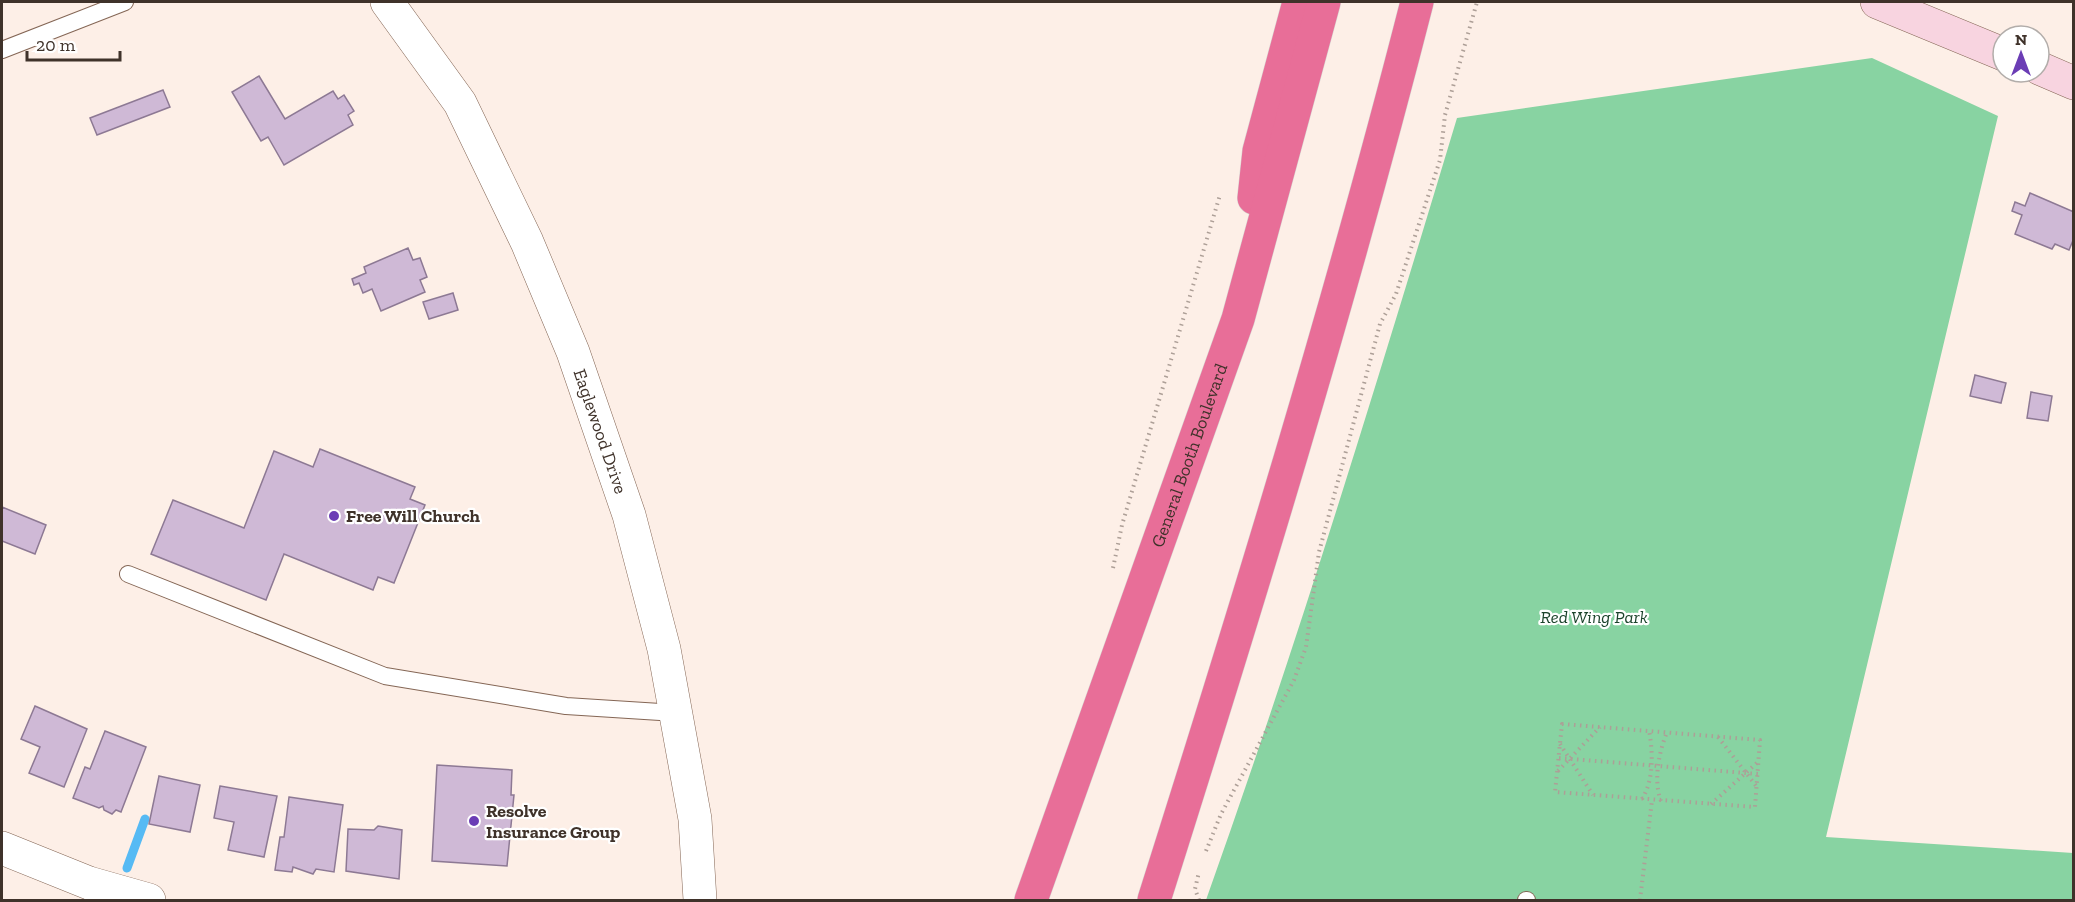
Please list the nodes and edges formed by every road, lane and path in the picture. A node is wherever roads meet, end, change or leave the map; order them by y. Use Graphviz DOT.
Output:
graph roads {
  1 [pos="125,2"];
  2 [pos="387,2"];
  3 [pos="1299,2"];
  4 [pos="1324,2"];
  5 [pos="1417,2"];
  6 [pos="1477,2"];
  7 [pos="1877,2"];
  8 [pos="1991,49"];
  9 [pos="2,50"];
  10 [pos="2051,73"];
  11 [pos="2073,82"];
  12 [pos="1221,192"];
  13 [pos="1244,299"];
  14 [pos="1112,571"];
  15 [pos="128,574"];
  16 [pos="676,713"];
  17 [pos="1600,727"];
  18 [pos="1649,730"];
  19 [pos="1667,732"];
  20 [pos="1717,736"];
  21 [pos="1560,743"];
  22 [pos="1559,758"];
  23 [pos="1570,758"];
  24 [pos="1759,761"];
  25 [pos="1652,766"];
  26 [pos="1659,766"];
  27 [pos="1557,771"];
  28 [pos="1746,773"];
  29 [pos="1758,774"];
  30 [pos="1756,787"];
  31 [pos="1593,795"];
  32 [pos="1642,799"];
  33 [pos="1652,800"];
  34 [pos="1661,801"];
  35 [pos="1711,804"];
  36 [pos="2,848"];
  37 [pos="1203,859"];
  38 [pos="1200,869"];
  39 [pos="149,900"];
  40 [pos="700,900"];
  41 [pos="1030,900"];
  42 [pos="1154,900"];
  43 [pos="1199,900"];
  44 [pos="1640,900"];
  1 -- 9 [label="lane"];
  2 -- 16 [label="street, Eaglewood Drive"];
  3 -- 13 [label="highway"];
  4 -- 13 [label="highway, General Booth Boulevard"];
  5 -- 42 [label="highway"];
  6 -- 37 [label="path"];
  7 -- 8 [label="street"];
  10 -- 11 [label="street"];
  12 -- 14 [label="path"];
  13 -- 41 [label="highway, General Booth Boulevard"];
  15 -- 16 [label="lane"];
  16 -- 40 [label="street, Eaglewood Drive"];
  17 -- 18 [label="path"];
  17 -- 21 [label="path"];
  17 -- 23 [label="path"];
  18 -- 19 [label="path"];
  18 -- 25 [label="path"];
  19 -- 20 [label="path"];
  19 -- 26 [label="path"];
  20 -- 24 [label="path"];
  20 -- 28 [label="path"];
  21 -- 22 [label="path"];
  21 -- 23 [label="path"];
  22 -- 23 [label="path"];
  22 -- 27 [label="path"];
  23 -- 25 [label="path"];
  23 -- 27 [label="path"];
  23 -- 31 [label="path"];
  24 -- 28 [label="path"];
  24 -- 29 [label="path"];
  25 -- 26 [label="path"];
  25 -- 32 [label="path"];
  26 -- 28 [label="path"];
  26 -- 34 [label="path"];
  27 -- 31 [label="path"];
  28 -- 29 [label="path"];
  28 -- 30 [label="path"];
  28 -- 35 [label="path"];
  29 -- 30 [label="path"];
  30 -- 35 [label="path"];
  31 -- 32 [label="path"];
  32 -- 33 [label="path"];
  33 -- 34 [label="path"];
  33 -- 44 [label="path"];
  34 -- 35 [label="path"];
  36 -- 39 [label="street"];
  38 -- 43 [label="path"];
}
